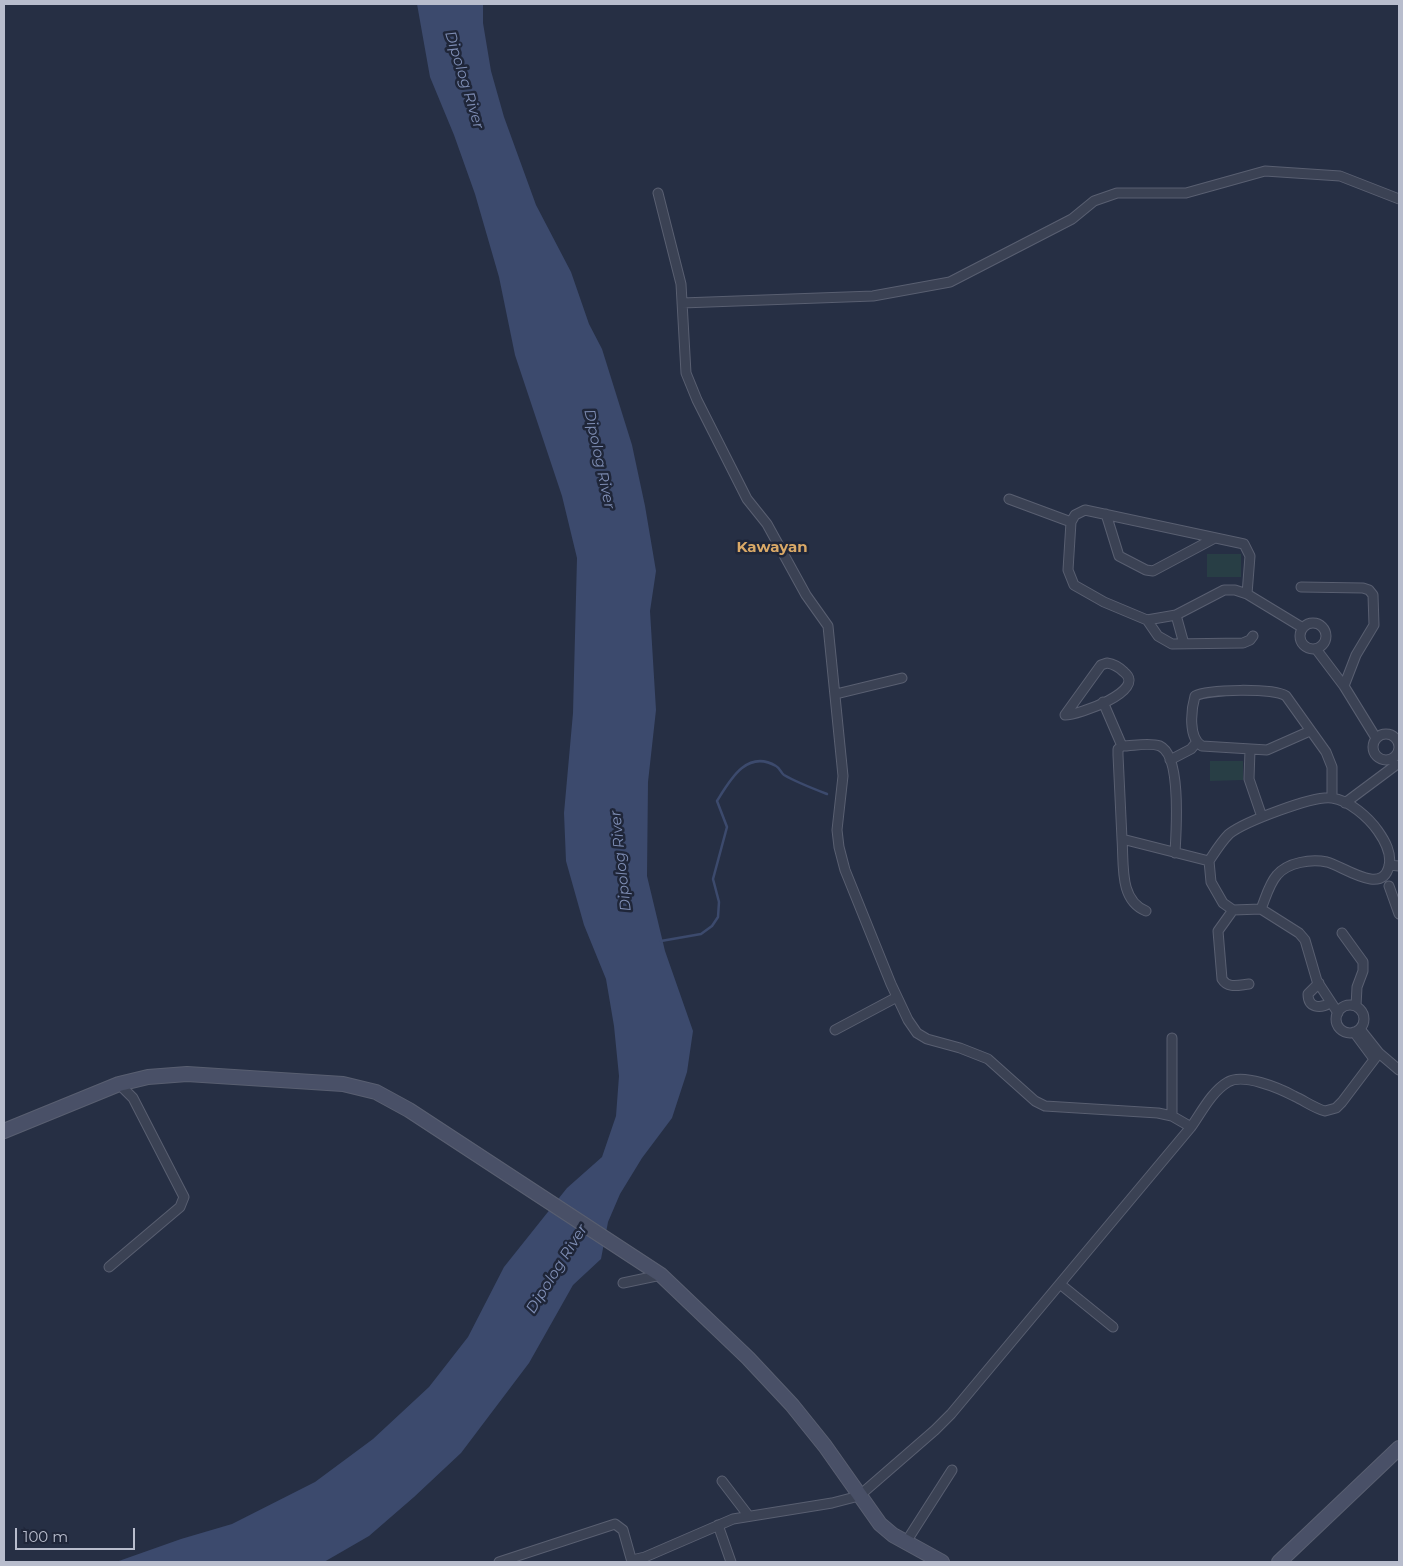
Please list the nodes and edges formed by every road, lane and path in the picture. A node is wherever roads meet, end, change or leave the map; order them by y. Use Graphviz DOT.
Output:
graph roads {
  1 [pos="658,193"];
  2 [pos="1399,199"];
  3 [pos="682,303"];
  4 [pos="1009,498"];
  5 [pos="1106,514"];
  6 [pos="1071,522"];
  7 [pos="1213,539"];
  8 [pos="1301,587"];
  9 [pos="1248,594"];
  10 [pos="1176,615"];
  11 [pos="1147,620"];
  12 [pos="1303,628"];
  13 [pos="1253,636"];
  14 [pos="1184,644"];
  15 [pos="1316,649"];
  16 [pos="902,678"];
  17 [pos="1344,686"];
  18 [pos="836,694"];
  19 [pos="1103,702"];
  20 [pos="1310,731"];
  21 [pos="1376,738"];
  22 [pos="1196,743"];
  23 [pos="1122,746"];
  24 [pos="1399,748"];
  25 [pos="1250,750"];
  26 [pos="1170,760"];
  27 [pos="1396,764"];
  28 [pos="1332,798"];
  29 [pos="1345,803"];
  30 [pos="1262,817"];
  31 [pos="1122,839"];
  32 [pos="1175,854"];
  33 [pos="1209,861"];
  34 [pos="1389,865"];
  35 [pos="1399,866"];
  36 [pos="1384,874"];
  37 [pos="1389,886"];
  38 [pos="1399,890"];
  39 [pos="1261,909"];
  40 [pos="1233,910"];
  41 [pos="1146,911"];
  42 [pos="1399,914"];
  43 [pos="1342,933"];
  44 [pos="1249,984"];
  45 [pos="1319,984"];
  46 [pos="897,996"];
  47 [pos="1330,1002"];
  48 [pos="1356,1006"];
  49 [pos="1338,1013"];
  50 [pos="835,1030"];
  51 [pos="1357,1031"];
  52 [pos="1172,1038"];
  53 [pos="1376,1056"];
  54 [pos="1399,1070"];
  55 [pos="119,1084"];
  56 [pos="1172,1116"];
  57 [pos="1191,1127"];
  58 [pos="4,1131"];
  59 [pos="109,1267"];
  60 [pos="661,1275"];
  61 [pos="623,1283"];
  62 [pos="1060,1284"];
  63 [pos="1114,1327"];
  64 [pos="1399,1448"];
  65 [pos="952,1470"];
  66 [pos="722,1481"];
  67 [pos="859,1496"];
  68 [pos="748,1515"];
  69 [pos="718,1525"];
  70 [pos="906,1542"];
  71 [pos="632,1561"];
  72 [pos="499,1562"];
  73 [pos="732,1562"];
  74 [pos="942,1562"];
  75 [pos="1279,1562"];
  1 -- 3 [label="street"];
  2 -- 3 [label="street"];
  3 -- 18 [label="street"];
  4 -- 6 [label="street"];
  5 -- 6 [label="street"];
  5 -- 7 [label="street"];
  5 -- 7 [label="street"];
  6 -- 11 [label="street"];
  7 -- 9 [label="street"];
  8 -- 17 [label="street"];
  9 -- 10 [label="street"];
  9 -- 12 [label="street"];
  10 -- 11 [label="street"];
  10 -- 14 [label="street"];
  11 -- 14 [label="street"];
  12 -- 15 [label="street"];
  12 -- 15 [label="street"];
  13 -- 14 [label="street"];
  15 -- 17 [label="street"];
  16 -- 18 [label="street"];
  17 -- 21 [label="street"];
  18 -- 46 [label="street"];
  19 -- 19 [label="street"];
  19 -- 23 [label="street"];
  20 -- 22 [label="street"];
  20 -- 25 [label="street"];
  20 -- 28 [label="street"];
  21 -- 24 [label="street"];
  21 -- 27 [label="street"];
  22 -- 25 [label="street"];
  22 -- 26 [label="street"];
  23 -- 26 [label="street"];
  23 -- 31 [label="street"];
  24 -- 27 [label="street"];
  25 -- 30 [label="street"];
  26 -- 32 [label="street"];
  27 -- 29 [label="street"];
  28 -- 29 [label="street"];
  28 -- 30 [label="street"];
  29 -- 34 [label="street"];
  30 -- 33 [label="street"];
  31 -- 32 [label="street"];
  31 -- 41 [label="street"];
  32 -- 33 [label="street"];
  33 -- 40 [label="street"];
  34 -- 35 [label="street"];
  34 -- 36 [label="street"];
  36 -- 37 [label="street"];
  36 -- 39 [label="street"];
  37 -- 38 [label="street"];
  37 -- 42 [label="street"];
  39 -- 40 [label="street"];
  39 -- 45 [label="street"];
  40 -- 44 [label="street"];
  43 -- 48 [label="street"];
  45 -- 47 [label="street"];
  45 -- 47 [label="street"];
  46 -- 50 [label="street"];
  46 -- 56 [label="street"];
  47 -- 49 [label="street"];
  48 -- 49 [label="street"];
  48 -- 51 [label="street"];
  49 -- 51 [label="street"];
  51 -- 53 [label="street"];
  52 -- 56 [label="street"];
  53 -- 54 [label="street"];
  53 -- 57 [label="street"];
  55 -- 58 [label="main road"];
  55 -- 59 [label="street"];
  55 -- 60 [label="main road"];
  56 -- 57 [label="street"];
  57 -- 62 [label="street"];
  60 -- 61 [label="street"];
  60 -- 67 [label="main road"];
  62 -- 63 [label="street"];
  62 -- 67 [label="street"];
  64 -- 75 [label="main road"];
  65 -- 70 [label="street"];
  66 -- 68 [label="street"];
  67 -- 68 [label="street"];
  67 -- 70 [label="main road"];
  68 -- 69 [label="street"];
  69 -- 71 [label="street"];
  69 -- 73 [label="street"];
  70 -- 74 [label="main road"];
  71 -- 72 [label="street"];
}
